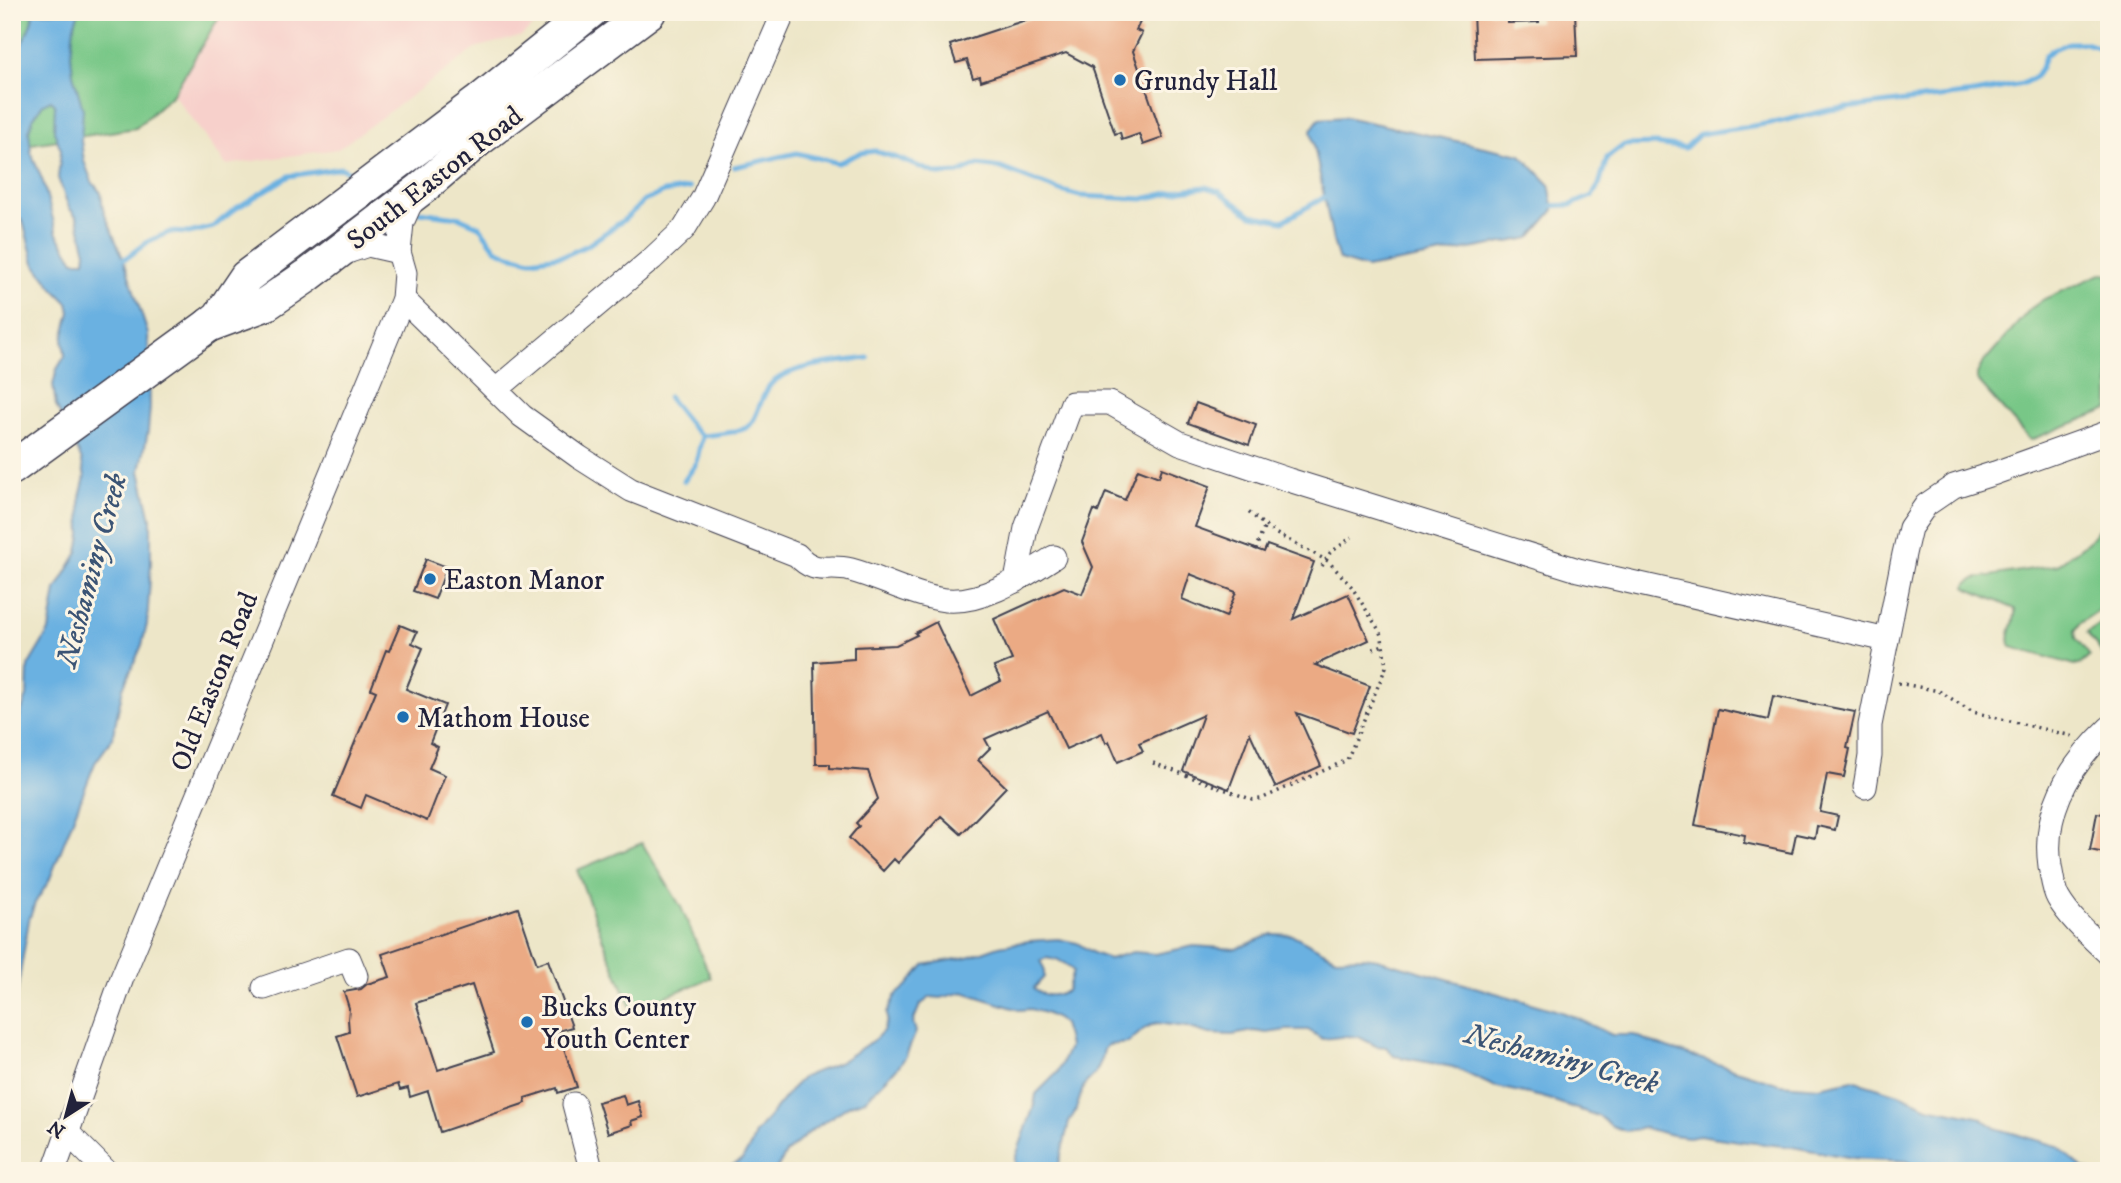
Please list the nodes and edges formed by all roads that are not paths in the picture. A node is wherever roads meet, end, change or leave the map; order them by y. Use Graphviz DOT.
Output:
graph roads {
  1 [pos="590,12"];
  2 [pos="649,12"];
  3 [pos="784,12"];
  4 [pos="421,189"];
  5 [pos="399,252"];
  6 [pos="325,262"];
  7 [pos="403,299"];
  8 [pos="199,333"];
  9 [pos="496,390"];
  10 [pos="2109,432"];
  11 [pos="12,468"];
  12 [pos="1054,557"];
  13 [pos="1016,581"];
  14 [pos="1887,640"];
  15 [pos="2102,735"];
  16 [pos="1865,787"];
  17 [pos="2109,954"];
  18 [pos="356,976"];
  19 [pos="264,989"];
  20 [pos="574,1104"];
  21 [pos="68,1133"];
  22 [pos="54,1171"];
  23 [pos="106,1171"];
  24 [pos="587,1171"];
  1 -- 8 [label="highway, South Easton Road"];
  2 -- 4 [label="highway, South Easton Road"];
  3 -- 9 [label="street"];
  4 -- 5 [label="street, Old Easton Road"];
  4 -- 6 [label="highway, South Easton Road"];
  5 -- 6 [label="street"];
  5 -- 7 [label="street, Old Easton Road"];
  6 -- 8 [label="highway, South Easton Road"];
  7 -- 9 [label="street"];
  7 -- 21 [label="street, Old Easton Road"];
  8 -- 11 [label="highway, South Easton Road"];
  9 -- 13 [label="street"];
  10 -- 14 [label="street"];
  12 -- 13 [label="street"];
  13 -- 14 [label="street"];
  14 -- 16 [label="street"];
  15 -- 17 [label="street"];
  18 -- 19 [label="street"];
  20 -- 24 [label="street"];
  21 -- 22 [label="street, Old Easton Road"];
  21 -- 23 [label="street"];
}
